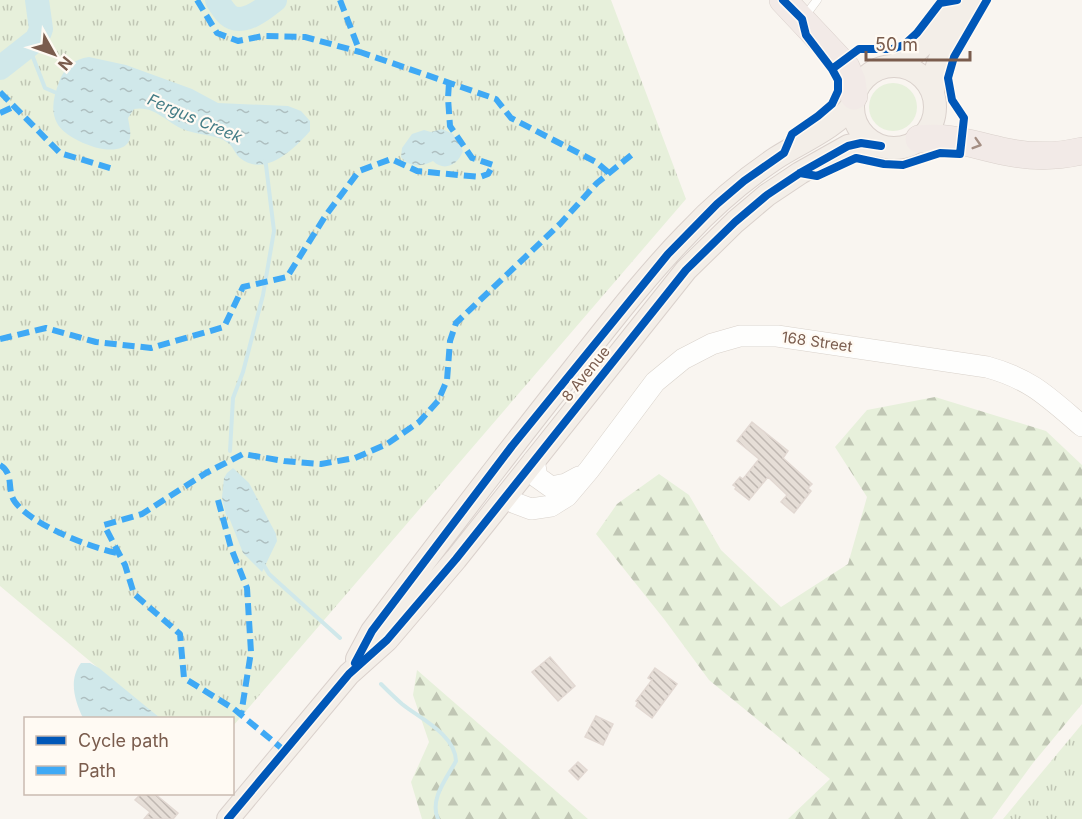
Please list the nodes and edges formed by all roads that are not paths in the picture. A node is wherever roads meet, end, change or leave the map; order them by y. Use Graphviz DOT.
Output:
graph roads {
  1 [pos="783,0"];
  2 [pos="957,0"];
  3 [pos="974,0"];
  4 [pos="809,10"];
  5 [pos="892,66"];
  6 [pos="933,92"];
  7 [pos="854,100"];
  8 [pos="919,139"];
  9 [pos="881,146"];
  10 [pos="1082,151"];
  11 [pos="653,272"];
  12 [pos="1082,426"];
  13 [pos="534,460"];
  14 [pos="589,470"];
  15 [pos="506,497"];
  16 [pos="349,674"];
  17 [pos="228,819"];
  1 -- 4 [label="highway"];
  2 -- 5 [label="main road"];
  3 -- 6 [label="main road"];
  4 -- 7 [label="highway"];
  5 -- 6 [label="main road"];
  5 -- 7 [label="main road"];
  6 -- 8 [label="main road"];
  7 -- 9 [label="main road"];
  7 -- 11 [label="main road, 8 Avenue"];
  8 -- 9 [label="main road"];
  8 -- 10 [label="highway, one-way"];
  9 -- 13 [label="main road, 8 Avenue"];
  11 -- 15 [label="main road"];
  11 -- 16 [label="main road, 8 Avenue"];
  12 -- 14 [label="main road, 168 Street"];
  13 -- 14 [label="main road, 168 Street"];
  13 -- 15 [label="main road, 8 Avenue"];
  14 -- 15 [label="main road, 168 Street"];
  15 -- 16 [label="main road, 8 Avenue"];
  16 -- 17 [label="main road, 8 Avenue"];
}
